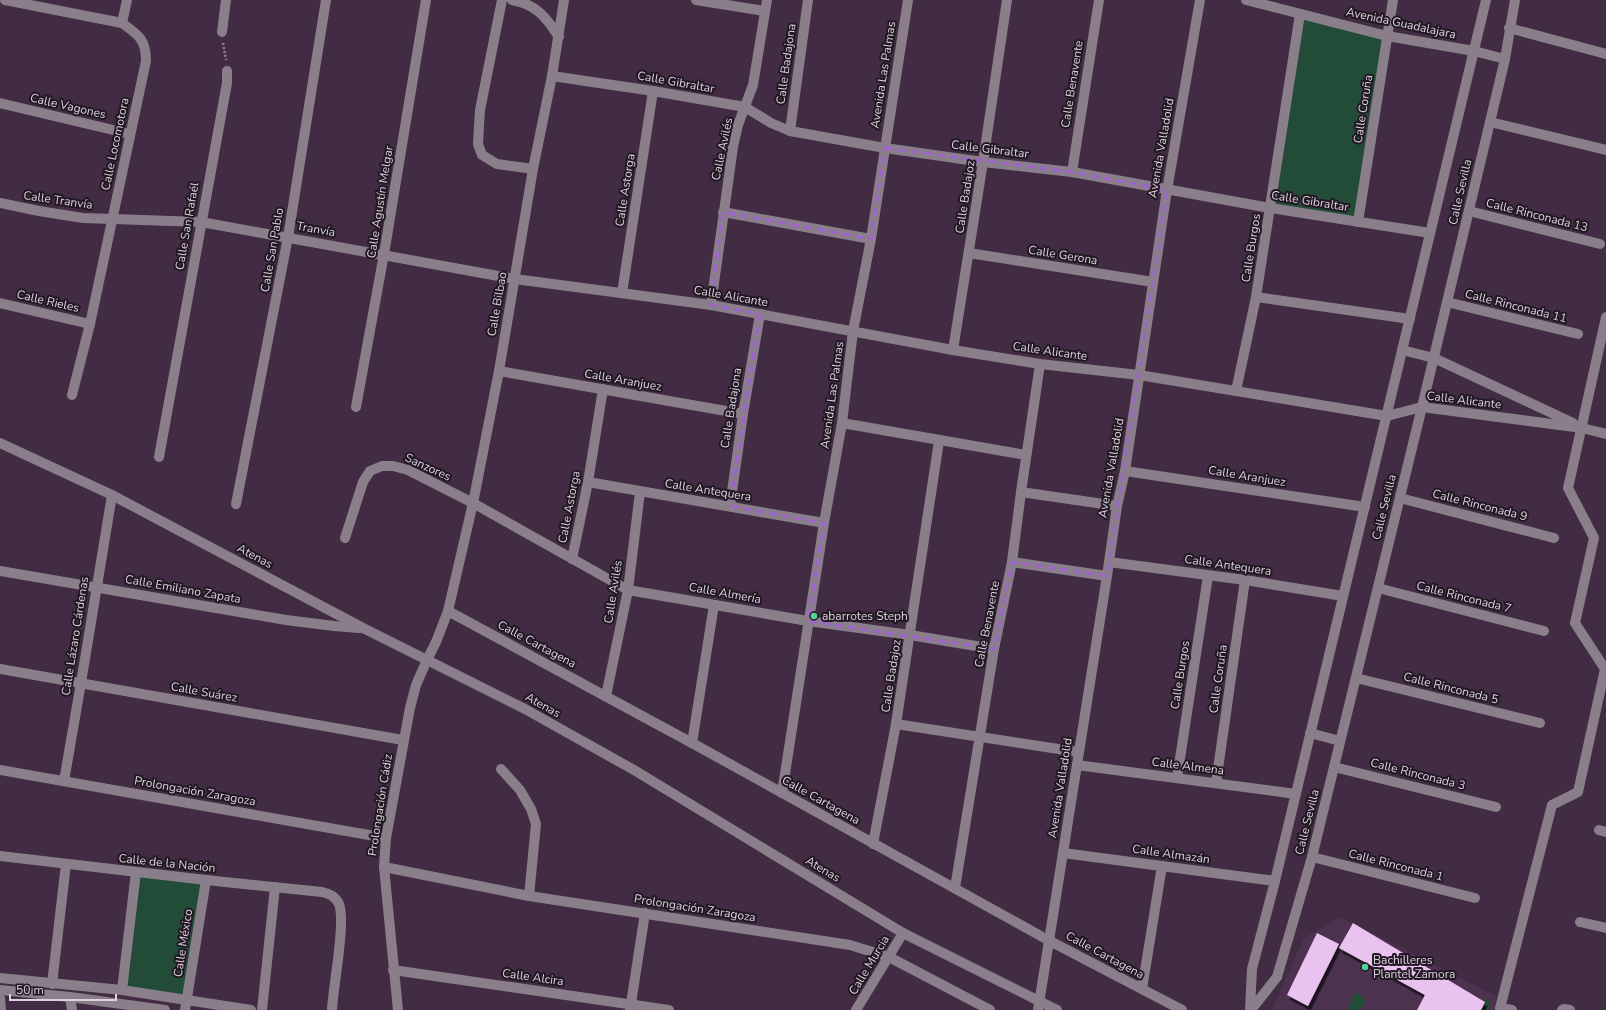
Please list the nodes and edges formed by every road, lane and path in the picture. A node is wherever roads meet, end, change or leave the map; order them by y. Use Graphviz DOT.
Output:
graph roads {
  1 [pos="5,0"];
  2 [pos="127,0"];
  3 [pos="226,0"];
  4 [pos="326,0"];
  5 [pos="426,0"];
  6 [pos="502,0"];
  7 [pos="512,0"];
  8 [pos="564,0"];
  9 [pos="696,0"];
  10 [pos="767,0"];
  11 [pos="808,0"];
  12 [pos="908,0"];
  13 [pos="1007,0"];
  14 [pos="1099,0"];
  15 [pos="1200,0"];
  16 [pos="1246,0"];
  17 [pos="1393,0"];
  18 [pos="1486,0"];
  19 [pos="1515,0"];
  20 [pos="527,1"];
  21 [pos="35,3"];
  22 [pos="765,11"];
  23 [pos="1300,14"];
  24 [pos="122,23"];
  25 [pos="1509,28"];
  26 [pos="222,32"];
  27 [pos="1387,36"];
  28 [pos="559,37"];
  29 [pos="1474,51"];
  30 [pos="1606,54"];
  31 [pos="1505,59"];
  32 [pos="227,71"];
  33 [pos="552,76"];
  34 [pos="652,91"];
  35 [pos="0,103"];
  36 [pos="745,108"];
  37 [pos="1490,122"];
  38 [pos="790,131"];
  39 [pos="130,134"];
  40 [pos="885,148"];
  41 [pos="1606,150"];
  42 [pos="983,162"];
  43 [pos="533,169"];
  44 [pos="1072,172"];
  45 [pos="1167,190"];
  46 [pos="0,203"];
  47 [pos="1270,208"];
  48 [pos="1469,211"];
  49 [pos="723,212"];
  50 [pos="112,220"];
  51 [pos="201,222"];
  52 [pos="1358,222"];
  53 [pos="1430,233"];
  54 [pos="288,237"];
  55 [pos="871,239"];
  56 [pos="1600,244"];
  57 [pos="969,253"];
  58 [pos="384,254"];
  59 [pos="515,279"];
  60 [pos="1153,282"];
  61 [pos="622,294"];
  62 [pos="1256,296"];
  63 [pos="1447,302"];
  64 [pos="0,303"];
  65 [pos="711,305"];
  66 [pos="760,314"];
  67 [pos="1606,317"];
  68 [pos="1410,319"];
  69 [pos="90,324"];
  70 [pos="853,331"];
  71 [pos="1578,334"];
  72 [pos="953,350"];
  73 [pos="1402,350"];
  74 [pos="1434,358"];
  75 [pos="1040,364"];
  76 [pos="499,372"];
  77 [pos="1139,375"];
  78 [pos="603,389"];
  79 [pos="1236,391"];
  80 [pos="72,395"];
  81 [pos="356,407"];
  82 [pos="1422,407"];
  83 [pos="743,414"];
  84 [pos="1387,416"];
  85 [pos="842,424"];
  86 [pos="1582,428"];
  87 [pos="1606,434"];
  88 [pos="939,441"];
  89 [pos="1,446"];
  90 [pos="1026,455"];
  91 [pos="158,457"];
  92 [pos="1125,471"];
  93 [pos="588,482"];
  94 [pos="640,492"];
  95 [pos="1021,492"];
  96 [pos="112,495"];
  97 [pos="1400,498"];
  98 [pos="473,503"];
  99 [pos="236,504"];
  100 [pos="730,506"];
  101 [pos="1117,506"];
  102 [pos="1365,507"];
  103 [pos="824,523"];
  104 [pos="345,538"];
  105 [pos="1554,538"];
  106 [pos="572,559"];
  107 [pos="1012,562"];
  108 [pos="1109,562"];
  109 [pos="0,571"];
  110 [pos="1107,576"];
  111 [pos="1208,576"];
  112 [pos="1245,580"];
  113 [pos="96,588"];
  114 [pos="1378,588"];
  115 [pos="628,590"];
  116 [pos="1343,596"];
  117 [pos="714,605"];
  118 [pos="448,611"];
  119 [pos="808,621"];
  120 [pos="363,628"];
  121 [pos="1544,631"];
  122 [pos="910,634"];
  123 [pos="994,649"];
  124 [pos="427,660"];
  125 [pos="0,669"];
  126 [pos="1356,678"];
  127 [pos="82,684"];
  128 [pos="606,696"];
  129 [pos="1540,723"];
  130 [pos="896,724"];
  131 [pos="1310,733"];
  132 [pos="980,737"];
  133 [pos="403,740"];
  134 [pos="1340,741"];
  135 [pos="692,743"];
  136 [pos="1078,752"];
  137 [pos="1078,766"];
  138 [pos="1334,767"];
  139 [pos="501,769"];
  140 [pos="0,770"];
  141 [pos="1177,778"];
  142 [pos="64,781"];
  143 [pos="1216,783"];
  144 [pos="782,793"];
  145 [pos="1296,794"];
  146 [pos="1496,807"];
  147 [pos="386,838"];
  148 [pos="873,844"];
  149 [pos="1063,853"];
  150 [pos="0,856"];
  151 [pos="1312,857"];
  152 [pos="66,864"];
  153 [pos="1162,866"];
  154 [pos="384,867"];
  155 [pos="136,872"];
  156 [pos="206,880"];
  157 [pos="1275,881"];
  158 [pos="275,887"];
  159 [pos="955,888"];
  160 [pos="529,896"];
  161 [pos="1475,898"];
  162 [pos="645,913"];
  163 [pos="1580,922"];
  164 [pos="1606,928"];
  165 [pos="903,932"];
  166 [pos="1048,940"];
  167 [pos="889,957"];
  168 [pos="393,970"];
  169 [pos="0,978"];
  170 [pos="52,984"];
  171 [pos="1142,989"];
  172 [pos="0,990"];
  173 [pos="122,990"];
  174 [pos="70,997"];
  175 [pos="0,998"];
  176 [pos="186,1005"];
  177 [pos="1038,1005"];
  178 [pos="630,1007"];
  179 [pos="144,1009"];
  180 [pos="1,1010"];
  181 [pos="72,1010"];
  182 [pos="165,1010"];
  183 [pos="251,1010"];
  184 [pos="262,1010"];
  185 [pos="332,1010"];
  186 [pos="398,1010"];
  187 [pos="669,1010"];
  188 [pos="856,1010"];
  189 [pos="990,1010"];
  190 [pos="1057,1010"];
  191 [pos="1182,1010"];
  192 [pos="1250,1010"];
  193 [pos="1512,1010"];
  1 -- 21 [label="street, Calle Locomotora"];
  2 -- 24 [label="street"];
  3 -- 26 [label="street"];
  4 -- 54 [label="street, Calle San Pablo"];
  5 -- 58 [label="street, Calle Agustín Melgar"];
  6 -- 43 [label="street"];
  7 -- 20 [label="street"];
  8 -- 28 [label="street, Calle Bilbao"];
  9 -- 22 [label="street"];
  10 -- 22 [label="street, Calle Avilés"];
  11 -- 38 [label="street, Calle Badajona"];
  12 -- 40 [label="street, Avenida Las Palmas"];
  13 -- 42 [label="street, Calle Badajoz"];
  14 -- 44 [label="street, Calle Benavente"];
  15 -- 45 [label="street, Avenida Valladolid"];
  16 -- 23 [label="street, Avenida Guadalajara"];
  17 -- 27 [label="street, Calle Coruña"];
  18 -- 29 [label="street, Calle Sevilla"];
  19 -- 25 [label="street, Calle Sevilla"];
  20 -- 28 [label="street"];
  21 -- 24 [label="street, Calle Locomotora"];
  22 -- 36 [label="street, Calle Avilés"];
  23 -- 27 [label="street, Avenida Guadalajara"];
  23 -- 47 [label="street, Calle Burgos"];
  24 -- 39 [label="street, Calle Locomotora"];
  25 -- 30 [label="street"];
  25 -- 31 [label="street, Calle Sevilla"];
  26 -- 32 [label="path"];
  27 -- 29 [label="street, Avenida Guadalajara"];
  27 -- 52 [label="street, Calle Coruña"];
  28 -- 33 [label="street, Calle Bilbao"];
  29 -- 31 [label="street, Avenida Guadalajara"];
  29 -- 53 [label="street, Calle Sevilla"];
  31 -- 37 [label="street, Calle Sevilla"];
  32 -- 51 [label="street, Calle San Rafaél"];
  33 -- 34 [label="street, Calle Gibraltar"];
  33 -- 43 [label="street, Calle Bilbao"];
  34 -- 36 [label="street, Calle Gibraltar"];
  34 -- 61 [label="street, Calle Astorga"];
  35 -- 39 [label="street, Calle Vagones"];
  36 -- 38 [label="street, Calle Gibraltar"];
  36 -- 49 [label="street, Calle Avilés"];
  37 -- 41 [label="street"];
  37 -- 48 [label="street, Calle Sevilla"];
  38 -- 40 [label="street, Calle Gibraltar"];
  39 -- 50 [label="street, Calle Locomotora"];
  40 -- 42 [label="street, Calle Gibraltar"];
  40 -- 55 [label="street, Avenida Las Palmas"];
  42 -- 44 [label="street, Calle Gibraltar"];
  42 -- 57 [label="street, Calle Badajoz"];
  43 -- 59 [label="street, Calle Bilbao"];
  44 -- 45 [label="street, Calle Gibraltar"];
  45 -- 47 [label="street, Calle Gibraltar"];
  45 -- 60 [label="street, Avenida Valladolid"];
  46 -- 50 [label="street, Calle Tranvía"];
  47 -- 52 [label="street, Calle Gibraltar"];
  47 -- 62 [label="street, Calle Burgos"];
  48 -- 56 [label="street, Calle Rinconada 13"];
  48 -- 63 [label="street, Calle Sevilla"];
  49 -- 55 [label="street"];
  49 -- 65 [label="street, Calle Avilés"];
  50 -- 51 [label="street, Tranvía"];
  50 -- 69 [label="street, Calle Locomotora"];
  51 -- 54 [label="street, Tranvía"];
  51 -- 91 [label="street, Calle San Rafaél"];
  52 -- 53 [label="street, Calle Gibraltar"];
  53 -- 68 [label="street, Calle Sevilla"];
  54 -- 58 [label="street, Tranvía"];
  54 -- 99 [label="street, Calle San Pablo"];
  55 -- 70 [label="street, Avenida Las Palmas"];
  57 -- 60 [label="street, Calle Gerona"];
  57 -- 72 [label="street, Calle Badajoz"];
  58 -- 59 [label="street, Tranvía"];
  58 -- 81 [label="street, Calle Agustín Melgar"];
  59 -- 61 [label="street, Calle Alicante"];
  59 -- 76 [label="street, Calle Bilbao"];
  60 -- 77 [label="street, Avenida Valladolid"];
  61 -- 65 [label="street, Calle Alicante"];
  62 -- 68 [label="street"];
  62 -- 79 [label="street, Calle Burgos"];
  63 -- 71 [label="street, Calle Rinconada 11"];
  63 -- 74 [label="street, Calle Sevilla"];
  64 -- 69 [label="street, Calle Rieles"];
  65 -- 66 [label="street, Calle Alicante"];
  66 -- 70 [label="street, Calle Alicante"];
  66 -- 83 [label="street, Calle Badajona"];
  67 -- 86 [label="street"];
  68 -- 73 [label="street, Calle Sevilla"];
  69 -- 80 [label="street, Calle Locomotora"];
  70 -- 72 [label="street, Calle Alicante"];
  70 -- 85 [label="street, Avenida Las Palmas"];
  72 -- 75 [label="street, Calle Alicante"];
  73 -- 74 [label="street, Calle Alicante"];
  73 -- 84 [label="street, Calle Sevilla"];
  74 -- 82 [label="street, Calle Sevilla"];
  74 -- 86 [label="street, Calle Alicante"];
  75 -- 77 [label="street, Calle Alicante"];
  75 -- 90 [label="street, Calle Benavente"];
  76 -- 78 [label="street, Calle Aranjuez"];
  76 -- 98 [label="street, Calle Bilbao"];
  77 -- 79 [label="street, Calle Alicante"];
  77 -- 92 [label="street, Avenida Valladolid"];
  78 -- 83 [label="street, Calle Aranjuez"];
  78 -- 93 [label="street, Calle Astorga"];
  79 -- 84 [label="street, Calle Alicante"];
  82 -- 84 [label="street, Calle Alicante"];
  82 -- 86 [label="street, Calle Alicante"];
  82 -- 97 [label="street, Calle Sevilla"];
  83 -- 100 [label="street, Calle Badajona"];
  84 -- 102 [label="street, Calle Sevilla"];
  85 -- 88 [label="street"];
  85 -- 103 [label="street, Avenida Las Palmas"];
  86 -- 87 [label="street, Calle Alicante"];
  86 -- 193 [label="street"];
  88 -- 90 [label="street"];
  88 -- 122 [label="street, Calle Badajoz"];
  89 -- 96 [label="street, Atenas"];
  90 -- 95 [label="street, Calle Benavente"];
  92 -- 101 [label="street, Avenida Valladolid"];
  92 -- 102 [label="street, Calle Aranjuez"];
  93 -- 94 [label="street, Calle Antequera"];
  93 -- 106 [label="street, Calle Astorga"];
  94 -- 100 [label="street, Calle Antequera"];
  94 -- 115 [label="street, Calle Avilés"];
  95 -- 101 [label="street"];
  95 -- 107 [label="street, Calle Benavente"];
  96 -- 113 [label="street, Calle Lázaro Cárdenas"];
  96 -- 120 [label="street, Atenas"];
  97 -- 105 [label="street, Calle Rinconada 9"];
  97 -- 114 [label="street, Calle Sevilla"];
  98 -- 104 [label="street, Sanzores"];
  98 -- 106 [label="street, Calle Almería"];
  98 -- 118 [label="street, Calle Bilbao"];
  100 -- 103 [label="street, Calle Antequera"];
  101 -- 108 [label="street, Avenida Valladolid"];
  102 -- 116 [label="street, Calle Sevilla"];
  103 -- 119 [label="street, Avenida Las Palmas"];
  106 -- 115 [label="street, Calle Almería"];
  107 -- 110 [label="street"];
  107 -- 123 [label="street, Calle Benavente"];
  108 -- 110 [label="street, Avenida Valladolid"];
  108 -- 111 [label="street, Calle Antequera"];
  109 -- 113 [label="street, Calle Emiliano Zapata"];
  110 -- 136 [label="street, Avenida Valladolid"];
  111 -- 112 [label="street, Calle Antequera"];
  111 -- 141 [label="street, Calle Burgos"];
  112 -- 116 [label="street, Calle Antequera"];
  112 -- 143 [label="street, Calle Coruña"];
  113 -- 120 [label="street, Calle Emiliano Zapata"];
  113 -- 127 [label="street, Calle Lázaro Cárdenas"];
  114 -- 121 [label="street, Calle Rinconada 7"];
  114 -- 126 [label="street, Calle Sevilla"];
  115 -- 117 [label="street, Calle Almería"];
  115 -- 128 [label="street, Calle Avilés"];
  116 -- 131 [label="street, Calle Sevilla"];
  117 -- 119 [label="street, Calle Almería"];
  117 -- 135 [label="street"];
  118 -- 124 [label="street, Prolongación Cádiz"];
  118 -- 128 [label="street, Calle Cartagena"];
  119 -- 122 [label="street, Calle Almería"];
  119 -- 144 [label="street, Avenida Las Palmas"];
  120 -- 124 [label="street, Atenas"];
  122 -- 123 [label="street, Calle Almería"];
  122 -- 130 [label="street, Calle Badajoz"];
  123 -- 132 [label="street, Calle Benavente"];
  124 -- 133 [label="street, Prolongación Cádiz"];
  124 -- 165 [label="street, Atenas"];
  125 -- 127 [label="street, Calle Suárez"];
  126 -- 129 [label="street, Calle Rinconada 5"];
  126 -- 134 [label="street, Calle Sevilla"];
  127 -- 133 [label="street, Calle Suárez"];
  127 -- 142 [label="street, Calle Lázaro Cárdenas"];
  128 -- 135 [label="street, Calle Cartagena"];
  130 -- 132 [label="street"];
  130 -- 148 [label="street, Calle Badajoz"];
  131 -- 134 [label="street"];
  131 -- 145 [label="street, Calle Sevilla"];
  132 -- 136 [label="street"];
  132 -- 159 [label="street, Calle Benavente"];
  133 -- 147 [label="street, Prolongación Cádiz"];
  134 -- 138 [label="street, Calle Sevilla"];
  135 -- 144 [label="street, Calle Cartagena"];
  136 -- 137 [label="street, Avenida Valladolid"];
  137 -- 141 [label="street, Calle Almena"];
  137 -- 149 [label="street, Avenida Valladolid"];
  138 -- 146 [label="street, Calle Rinconada 3"];
  138 -- 151 [label="street, Calle Sevilla"];
  139 -- 160 [label="street"];
  140 -- 142 [label="street, Prolongación Zaragoza"];
  141 -- 143 [label="street, Calle Almena"];
  142 -- 147 [label="street, Prolongación Zaragoza"];
  143 -- 145 [label="street, Calle Almena"];
  144 -- 148 [label="street, Calle Cartagena"];
  145 -- 157 [label="street, Calle Sevilla"];
  147 -- 154 [label="street, Prolongación Cádiz"];
  148 -- 159 [label="street, Calle Cartagena"];
  149 -- 153 [label="street, Calle Almazán"];
  149 -- 166 [label="street, Avenida Valladolid"];
  150 -- 152 [label="street, Calle de la Nación"];
  151 -- 161 [label="street, Calle Rinconada 1"];
  151 -- 192 [label="street, Calle Sevilla"];
  152 -- 155 [label="street, Calle de la Nación"];
  152 -- 170 [label="street"];
  153 -- 157 [label="street, Calle Almazán"];
  153 -- 171 [label="street"];
  154 -- 160 [label="street, Prolongación Zaragoza"];
  154 -- 168 [label="street, Prolongación Cádiz"];
  155 -- 156 [label="street, Calle de la Nación"];
  155 -- 173 [label="street"];
  156 -- 158 [label="street, Calle de la Nación"];
  156 -- 176 [label="street, Calle México"];
  157 -- 192 [label="street, Calle Sevilla"];
  158 -- 184 [label="street"];
  158 -- 185 [label="street, Calle de la Nación"];
  159 -- 166 [label="street, Calle Cartagena"];
  160 -- 162 [label="street, Prolongación Zaragoza"];
  162 -- 167 [label="street, Prolongación Zaragoza"];
  162 -- 178 [label="street"];
  163 -- 164 [label="street"];
  165 -- 167 [label="street, Calle Murcia"];
  165 -- 177 [label="street, Atenas"];
  166 -- 171 [label="street, Calle Cartagena"];
  166 -- 177 [label="street, Avenida Valladolid"];
  167 -- 188 [label="street, Calle Murcia"];
  167 -- 189 [label="street, Prolongación Zaragoza"];
  168 -- 178 [label="street, Calle Alcira"];
  168 -- 186 [label="street, Prolongación Cádiz"];
  169 -- 170 [label="street"];
  170 -- 173 [label="street"];
  171 -- 191 [label="street, Calle Cartagena"];
  172 -- 174 [label="street"];
  173 -- 176 [label="street"];
  174 -- 179 [label="street"];
  174 -- 181 [label="street"];
  175 -- 180 [label="street"];
  176 -- 183 [label="street"];
  177 -- 190 [label="street, Atenas"];
  178 -- 187 [label="street, Calle Alcira"];
  179 -- 182 [label="street"];
}
